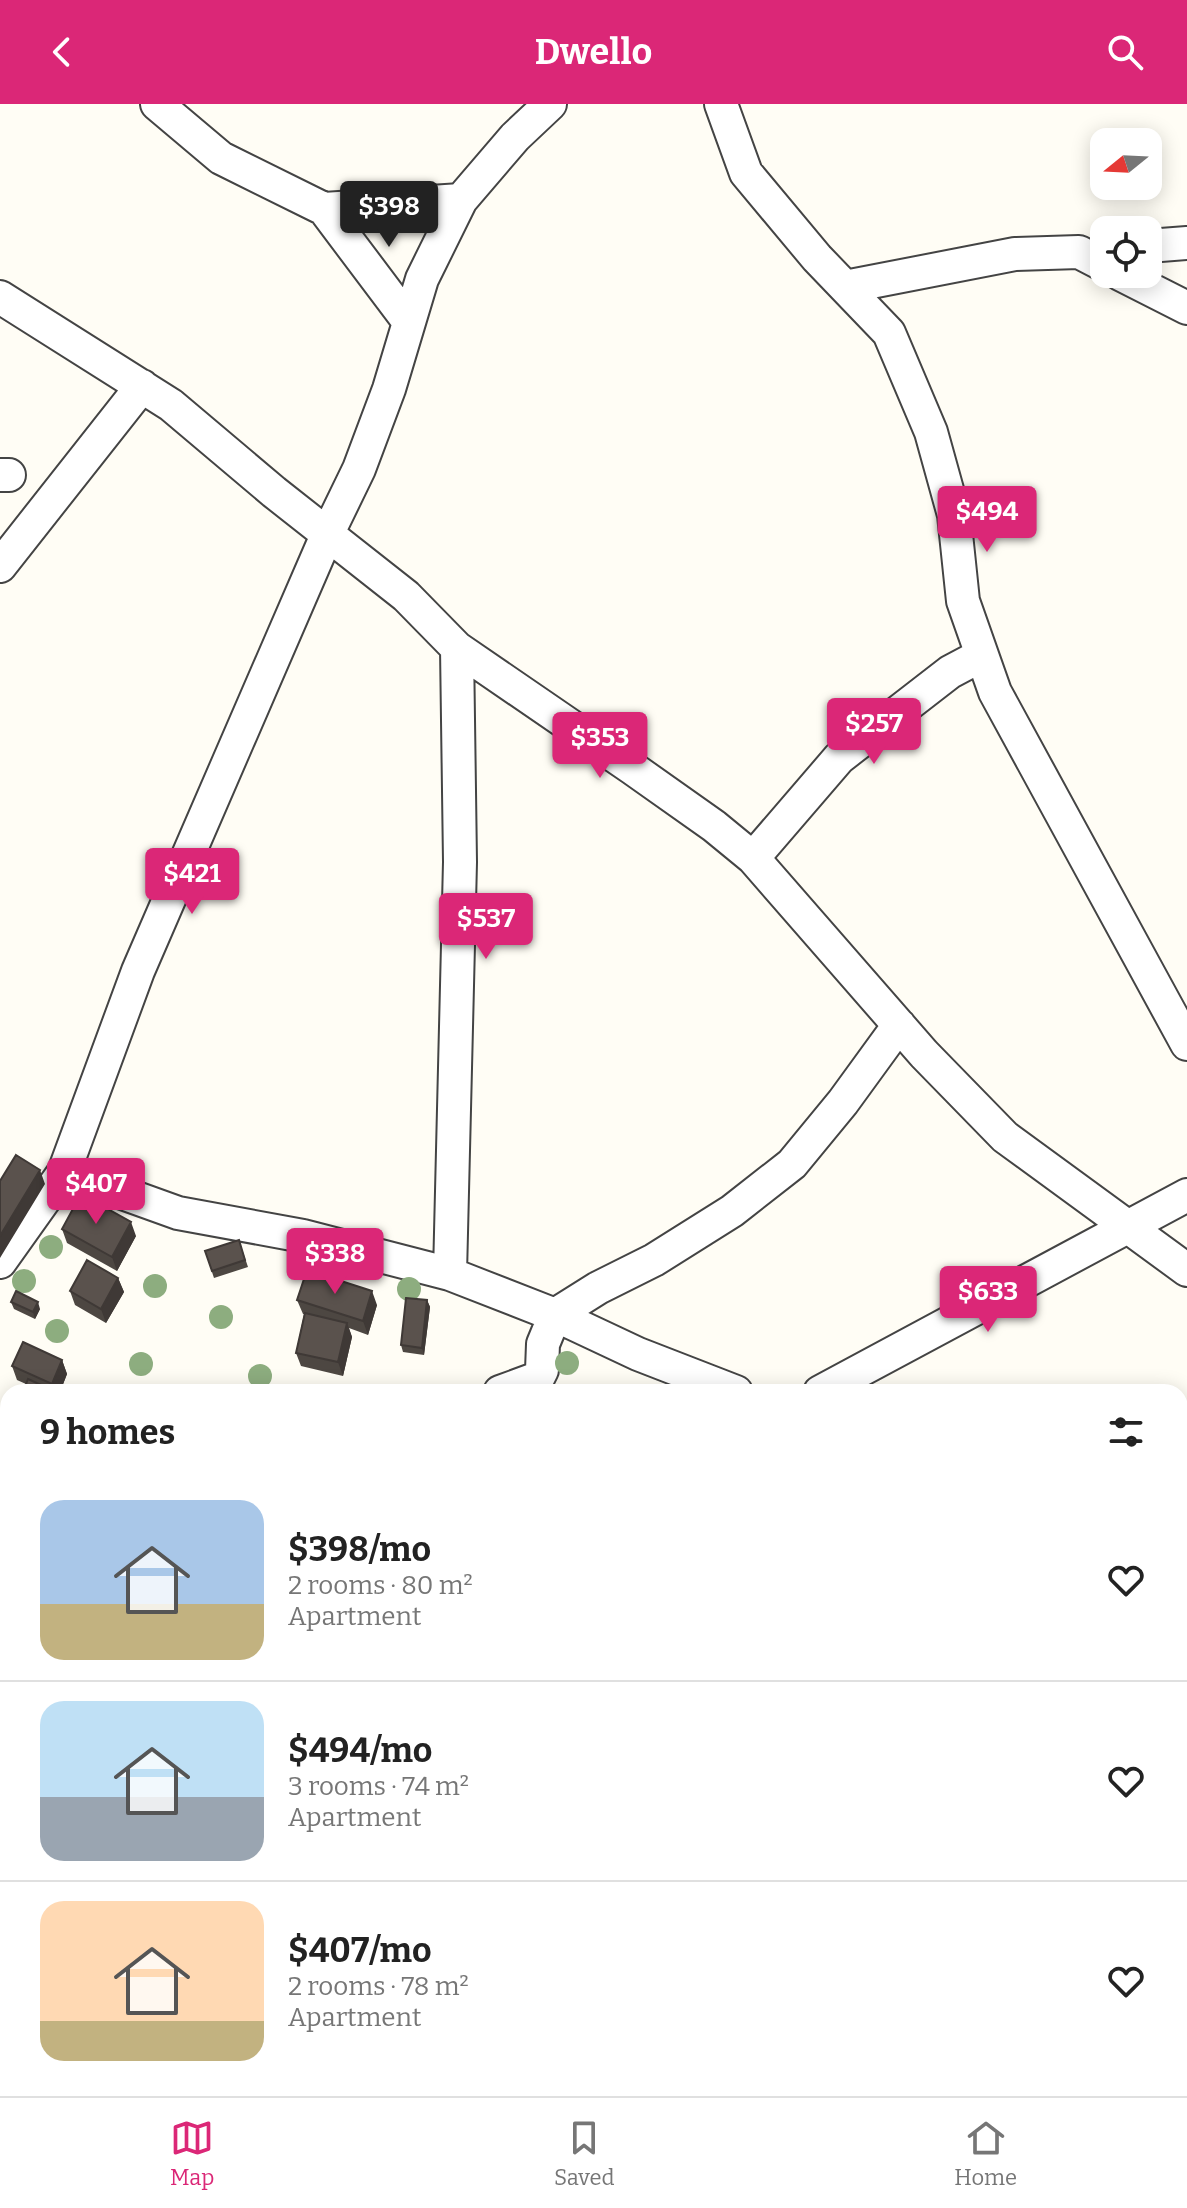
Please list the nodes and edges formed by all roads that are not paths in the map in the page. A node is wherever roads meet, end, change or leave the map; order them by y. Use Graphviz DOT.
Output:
graph roads {
  1 [pos="157,104"];
  2 [pos="550,104"];
  3 [pos="721,104"];
  4 [pos="461,200"];
  5 [pos="324,209"];
  6 [pos="1187,243"];
  7 [pos="1162,245"];
  8 [pos="1090,256"];
  9 [pos="845,287"];
  10 [pos="1148,288"];
  11 [pos="0,297"];
  12 [pos="1187,308"];
  13 [pos="409,322"];
  14 [pos="142,386"];
  15 [pos="327,535"];
  16 [pos="0,566"];
  17 [pos="457,648"];
  18 [pos="982,655"];
  19 [pos="753,858"];
  20 [pos="899,1025"];
  21 [pos="1187,1044"];
  22 [pos="64,1172"];
  23 [pos="1187,1195"];
  24 [pos="1129,1227"];
  25 [pos="0,1262"];
  26 [pos="1187,1270"];
  27 [pos="450,1274"];
  28 [pos="555,1315"];
  29 [pos="522,1384"];
  30 [pos="715,1384"];
  31 [pos="835,1384"];
  1 -- 5 [label="street"];
  2 -- 4 [label="street"];
  3 -- 9 [label="street"];
  4 -- 5 [label="street"];
  4 -- 13 [label="street"];
  5 -- 13 [label="street"];
  6 -- 7 [label="street"];
  8 -- 9 [label="street"];
  9 -- 18 [label="street"];
  10 -- 12 [label="street"];
  11 -- 14 [label="street"];
  13 -- 15 [label="street"];
  14 -- 15 [label="street"];
  14 -- 16 [label="street"];
  15 -- 17 [label="street"];
  15 -- 22 [label="street"];
  17 -- 19 [label="street"];
  17 -- 27 [label="street"];
  18 -- 19 [label="street"];
  18 -- 21 [label="street"];
  19 -- 20 [label="street"];
  20 -- 24 [label="street"];
  20 -- 28 [label="street"];
  22 -- 25 [label="street"];
  22 -- 27 [label="street"];
  23 -- 24 [label="street"];
  24 -- 26 [label="street"];
  24 -- 31 [label="street"];
  27 -- 28 [label="street"];
  28 -- 29 [label="street"];
  28 -- 30 [label="street"];
}
